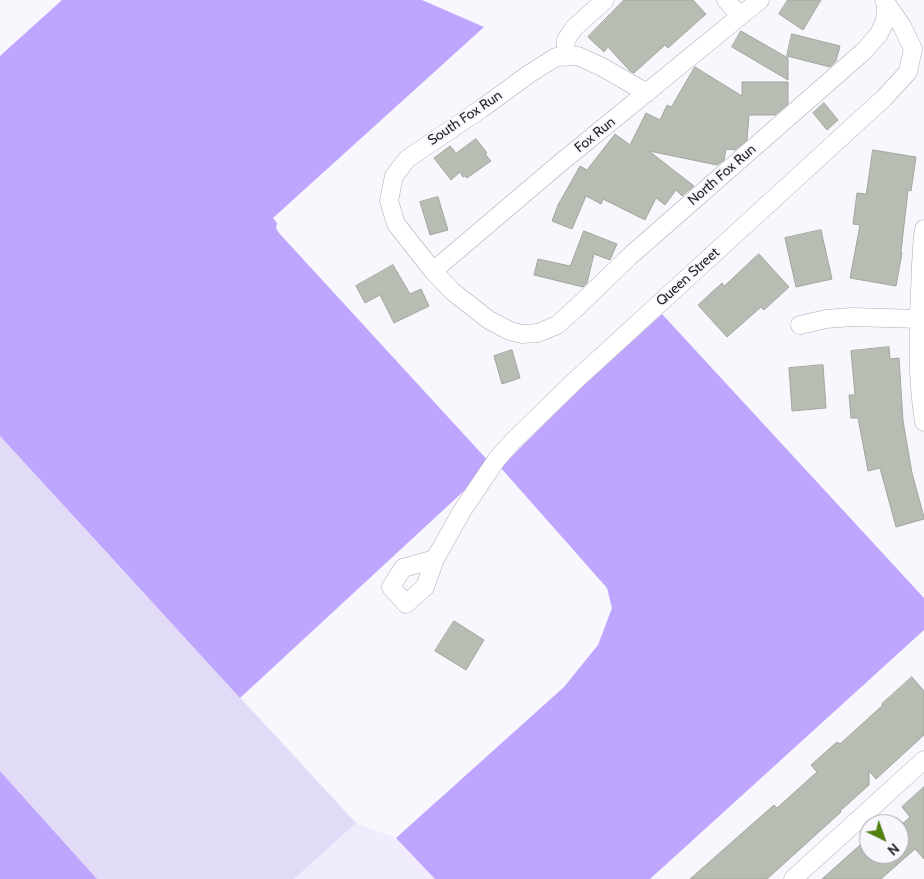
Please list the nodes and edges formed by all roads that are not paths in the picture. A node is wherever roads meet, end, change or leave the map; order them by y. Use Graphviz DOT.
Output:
graph roads {
  1 [pos="605,0"];
  2 [pos="726,0"];
  3 [pos="760,0"];
  4 [pos="885,2"];
  5 [pos="740,16"];
  6 [pos="565,57"];
  7 [pos="647,93"];
  8 [pos="924,229"];
  9 [pos="432,271"];
  10 [pos="918,319"];
  11 [pos="800,325"];
  12 [pos="924,422"];
  13 [pos="435,559"];
  14 [pos="924,760"];
  15 [pos="793,879"];
  1 -- 6 [label="street"];
  2 -- 5 [label="street"];
  3 -- 5 [label="street, Fox Run"];
  4 -- 9 [label="street, North Fox Run"];
  4 -- 13 [label="street, Queen Street"];
  5 -- 7 [label="street, Fox Run"];
  6 -- 7 [label="street"];
  6 -- 9 [label="street, South Fox Run"];
  7 -- 9 [label="street, Fox Run"];
  8 -- 10 [label="street"];
  10 -- 11 [label="street"];
  10 -- 12 [label="street"];
  14 -- 15 [label="street"];
}
